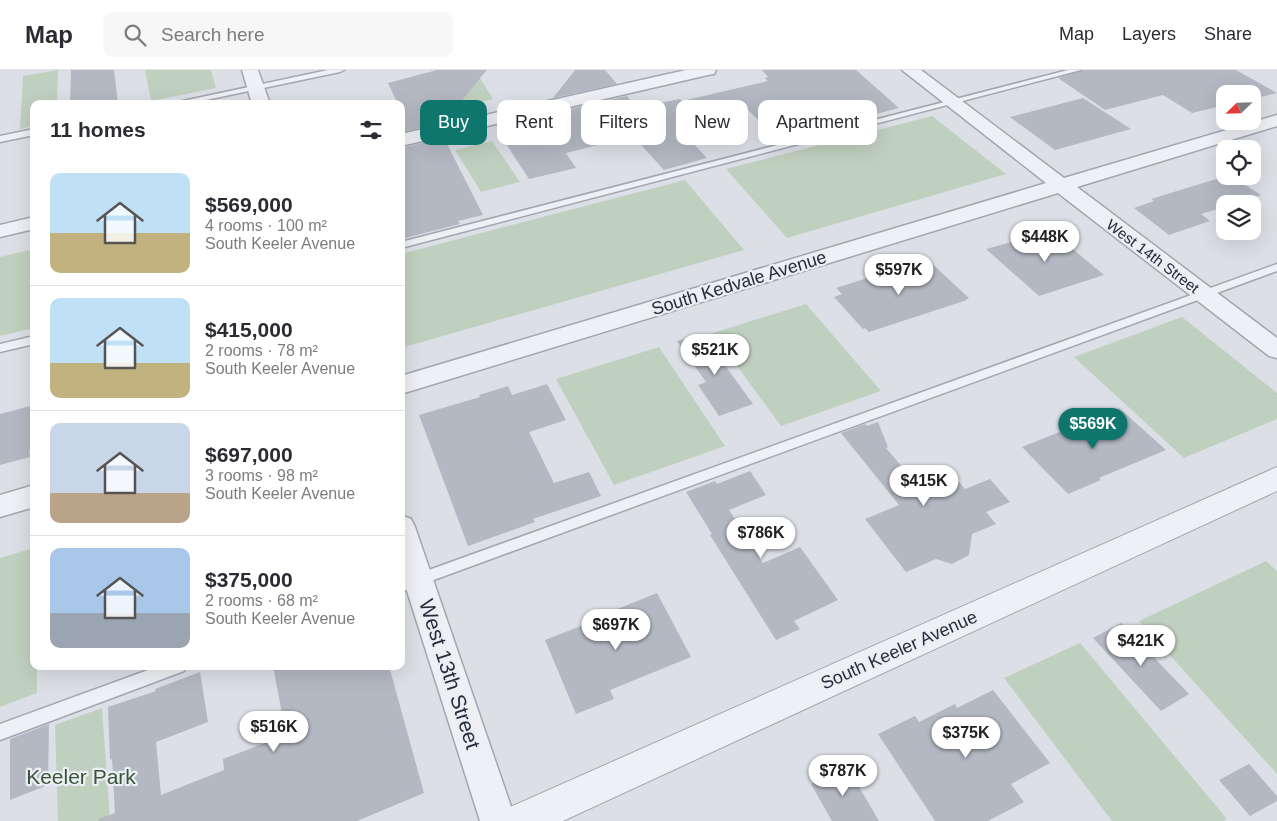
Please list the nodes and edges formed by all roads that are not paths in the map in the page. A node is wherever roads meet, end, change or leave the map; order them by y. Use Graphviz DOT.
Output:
graph roads {
  1 [pos="250,70"];
  2 [pos="340,70"];
  3 [pos="708,70"];
  4 [pos="910,70"];
  5 [pos="1077,70"];
  6 [pos="256,87"];
  7 [pos="193,100"];
  8 [pos="260,100"];
  9 [pos="952,102"];
  10 [pos="1277,120"];
  11 [pos="30,133"];
  12 [pos="0,139"];
  13 [pos="405,139"];
  14 [pos="1061,185"];
  15 [pos="30,224"];
  16 [pos="0,231"];
  17 [pos="405,243"];
  18 [pos="1277,267"];
  19 [pos="1203,294"];
  20 [pos="30,341"];
  21 [pos="0,348"];
  22 [pos="1277,350"];
  23 [pos="405,383"];
  24 [pos="1277,478"];
  25 [pos="30,497"];
  26 [pos="0,506"];
  27 [pos="405,552"];
  28 [pos="410,583"];
  29 [pos="169,670"];
  30 [pos="0,732"];
  31 [pos="498,821"];
  32 [pos="521,821"];
  1 -- 6 [label="street"];
  2 -- 6 [label="lane"];
  3 -- 13 [label="street"];
  4 -- 9 [label="street, West 14th Street"];
  5 -- 9 [label="lane"];
  6 -- 7 [label="lane"];
  6 -- 8 [label="street"];
  9 -- 14 [label="street, West 14th Street"];
  9 -- 17 [label="lane"];
  10 -- 14 [label="street, South Kedvale Avenue"];
  11 -- 12 [label="lane"];
  14 -- 19 [label="street, West 14th Street"];
  14 -- 23 [label="street, South Kedvale Avenue"];
  15 -- 16 [label="street"];
  18 -- 19 [label="lane"];
  19 -- 22 [label="street, West 14th Street"];
  19 -- 28 [label="lane"];
  20 -- 21 [label="lane"];
  24 -- 32 [label="street, South Keeler Avenue"];
  25 -- 26 [label="street"];
  27 -- 28 [label="street, West 13th Street"];
  28 -- 31 [label="street, West 13th Street"];
  29 -- 30 [label="lane"];
}
